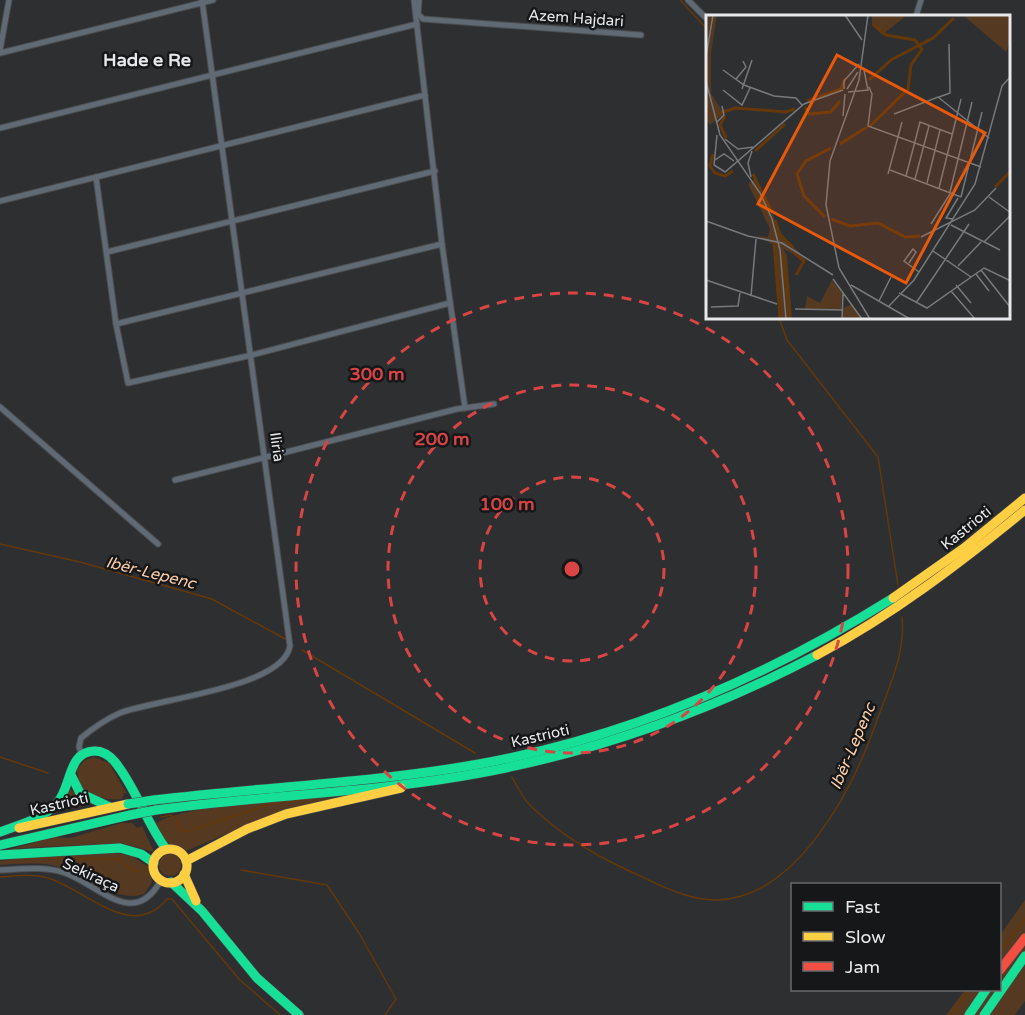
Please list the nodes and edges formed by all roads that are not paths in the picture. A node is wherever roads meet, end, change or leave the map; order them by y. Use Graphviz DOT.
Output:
graph roads {
  1 [pos="9,0"];
  2 [pos="213,0"];
  3 [pos="414,0"];
  4 [pos="419,0"];
  5 [pos="688,0"];
  6 [pos="921,0"];
  7 [pos="202,1"];
  8 [pos="916,15"];
  9 [pos="706,19"];
  10 [pos="417,24"];
  11 [pos="641,35"];
  12 [pos="0,51"];
  13 [pos="213,74"];
  14 [pos="425,95"];
  15 [pos="0,128"];
  16 [pos="223,146"];
  17 [pos="435,171"];
  18 [pos="96,177"];
  19 [pos="0,201"];
  20 [pos="233,222"];
  21 [pos="442,244"];
  22 [pos="107,252"];
  23 [pos="243,293"];
  24 [pos="450,303"];
  25 [pos="116,324"];
  26 [pos="252,355"];
  27 [pos="494,404"];
  28 [pos="0,407"];
  29 [pos="465,408"];
  30 [pos="266,457"];
  31 [pos="175,480"];
  32 [pos="1025,498"];
  33 [pos="1025,510"];
  34 [pos="158,544"];
  35 [pos="82,754"];
  36 [pos="71,767"];
  37 [pos="444,778"];
  38 [pos="155,805"];
  39 [pos="112,808"];
  40 [pos="149,824"];
  41 [pos="0,832"];
  42 [pos="0,845"];
  43 [pos="166,849"];
  44 [pos="0,855"];
  45 [pos="155,859"];
  46 [pos="186,861"];
  47 [pos="0,870"];
  48 [pos="184,874"];
  49 [pos="166,881"];
  50 [pos="201,911"];
  51 [pos="1025,938"];
  52 [pos="1025,956"];
  53 [pos="1001,968"];
  54 [pos="985,991"];
  55 [pos="1001,991"];
  56 [pos="1001,991"];
  57 [pos="299,1015"];
  58 [pos="969,1015"];
  59 [pos="984,1015"];
  1 -- 12 [label="street"];
  2 -- 7 [label="street"];
  3 -- 10 [label="street"];
  4 -- 11 [label="street, Azem Hajdari"];
  5 -- 9 [label="street"];
  6 -- 8 [label="street"];
  7 -- 12 [label="street"];
  7 -- 13 [label="street, Iliria"];
  10 -- 13 [label="street"];
  10 -- 14 [label="street"];
  13 -- 15 [label="street"];
  13 -- 16 [label="street, Iliria"];
  14 -- 16 [label="street"];
  14 -- 17 [label="street"];
  16 -- 18 [label="street"];
  16 -- 20 [label="street, Iliria"];
  17 -- 20 [label="street"];
  17 -- 21 [label="street"];
  18 -- 19 [label="street"];
  18 -- 22 [label="street"];
  20 -- 22 [label="street"];
  20 -- 23 [label="street, Iliria"];
  21 -- 23 [label="street"];
  21 -- 24 [label="street"];
  22 -- 25 [label="street"];
  23 -- 25 [label="street"];
  23 -- 26 [label="street, Iliria"];
  24 -- 26 [label="street"];
  24 -- 29 [label="street"];
  25 -- 26 [label="street"];
  26 -- 30 [label="street, Iliria"];
  27 -- 29 [label="street"];
  28 -- 34 [label="street"];
  29 -- 30 [label="street"];
  30 -- 31 [label="street"];
  30 -- 35 [label="street, Iliria"];
  32 -- 38 [label="highway, Kastrioti"];
  33 -- 37 [label="highway, Kastrioti"];
  35 -- 36 [label="highway"];
  35 -- 40 [label="highway"];
  36 -- 39 [label="highway"];
  36 -- 41 [label="highway"];
  37 -- 38 [label="highway, Kastrioti"];
  37 -- 46 [label="highway"];
  38 -- 39 [label="highway, Kastrioti, bridge"];
  38 -- 42 [label="highway, Kastrioti, bridge"];
  39 -- 41 [label="highway, Kastrioti"];
  40 -- 43 [label="highway"];
  40 -- 45 [label="highway"];
  43 -- 45 [label="highway"];
  43 -- 46 [label="highway"];
  44 -- 45 [label="highway"];
  45 -- 49 [label="highway"];
  46 -- 48 [label="highway"];
  47 -- 49 [label="street, Sekiraça"];
  48 -- 49 [label="highway"];
  48 -- 50 [label="highway"];
  49 -- 50 [label="highway"];
  50 -- 57 [label="highway"];
  51 -- 53 [label="highway"];
  52 -- 56 [label="highway"];
  54 -- 58 [label="highway"];
  55 -- 59 [label="highway"];
}
